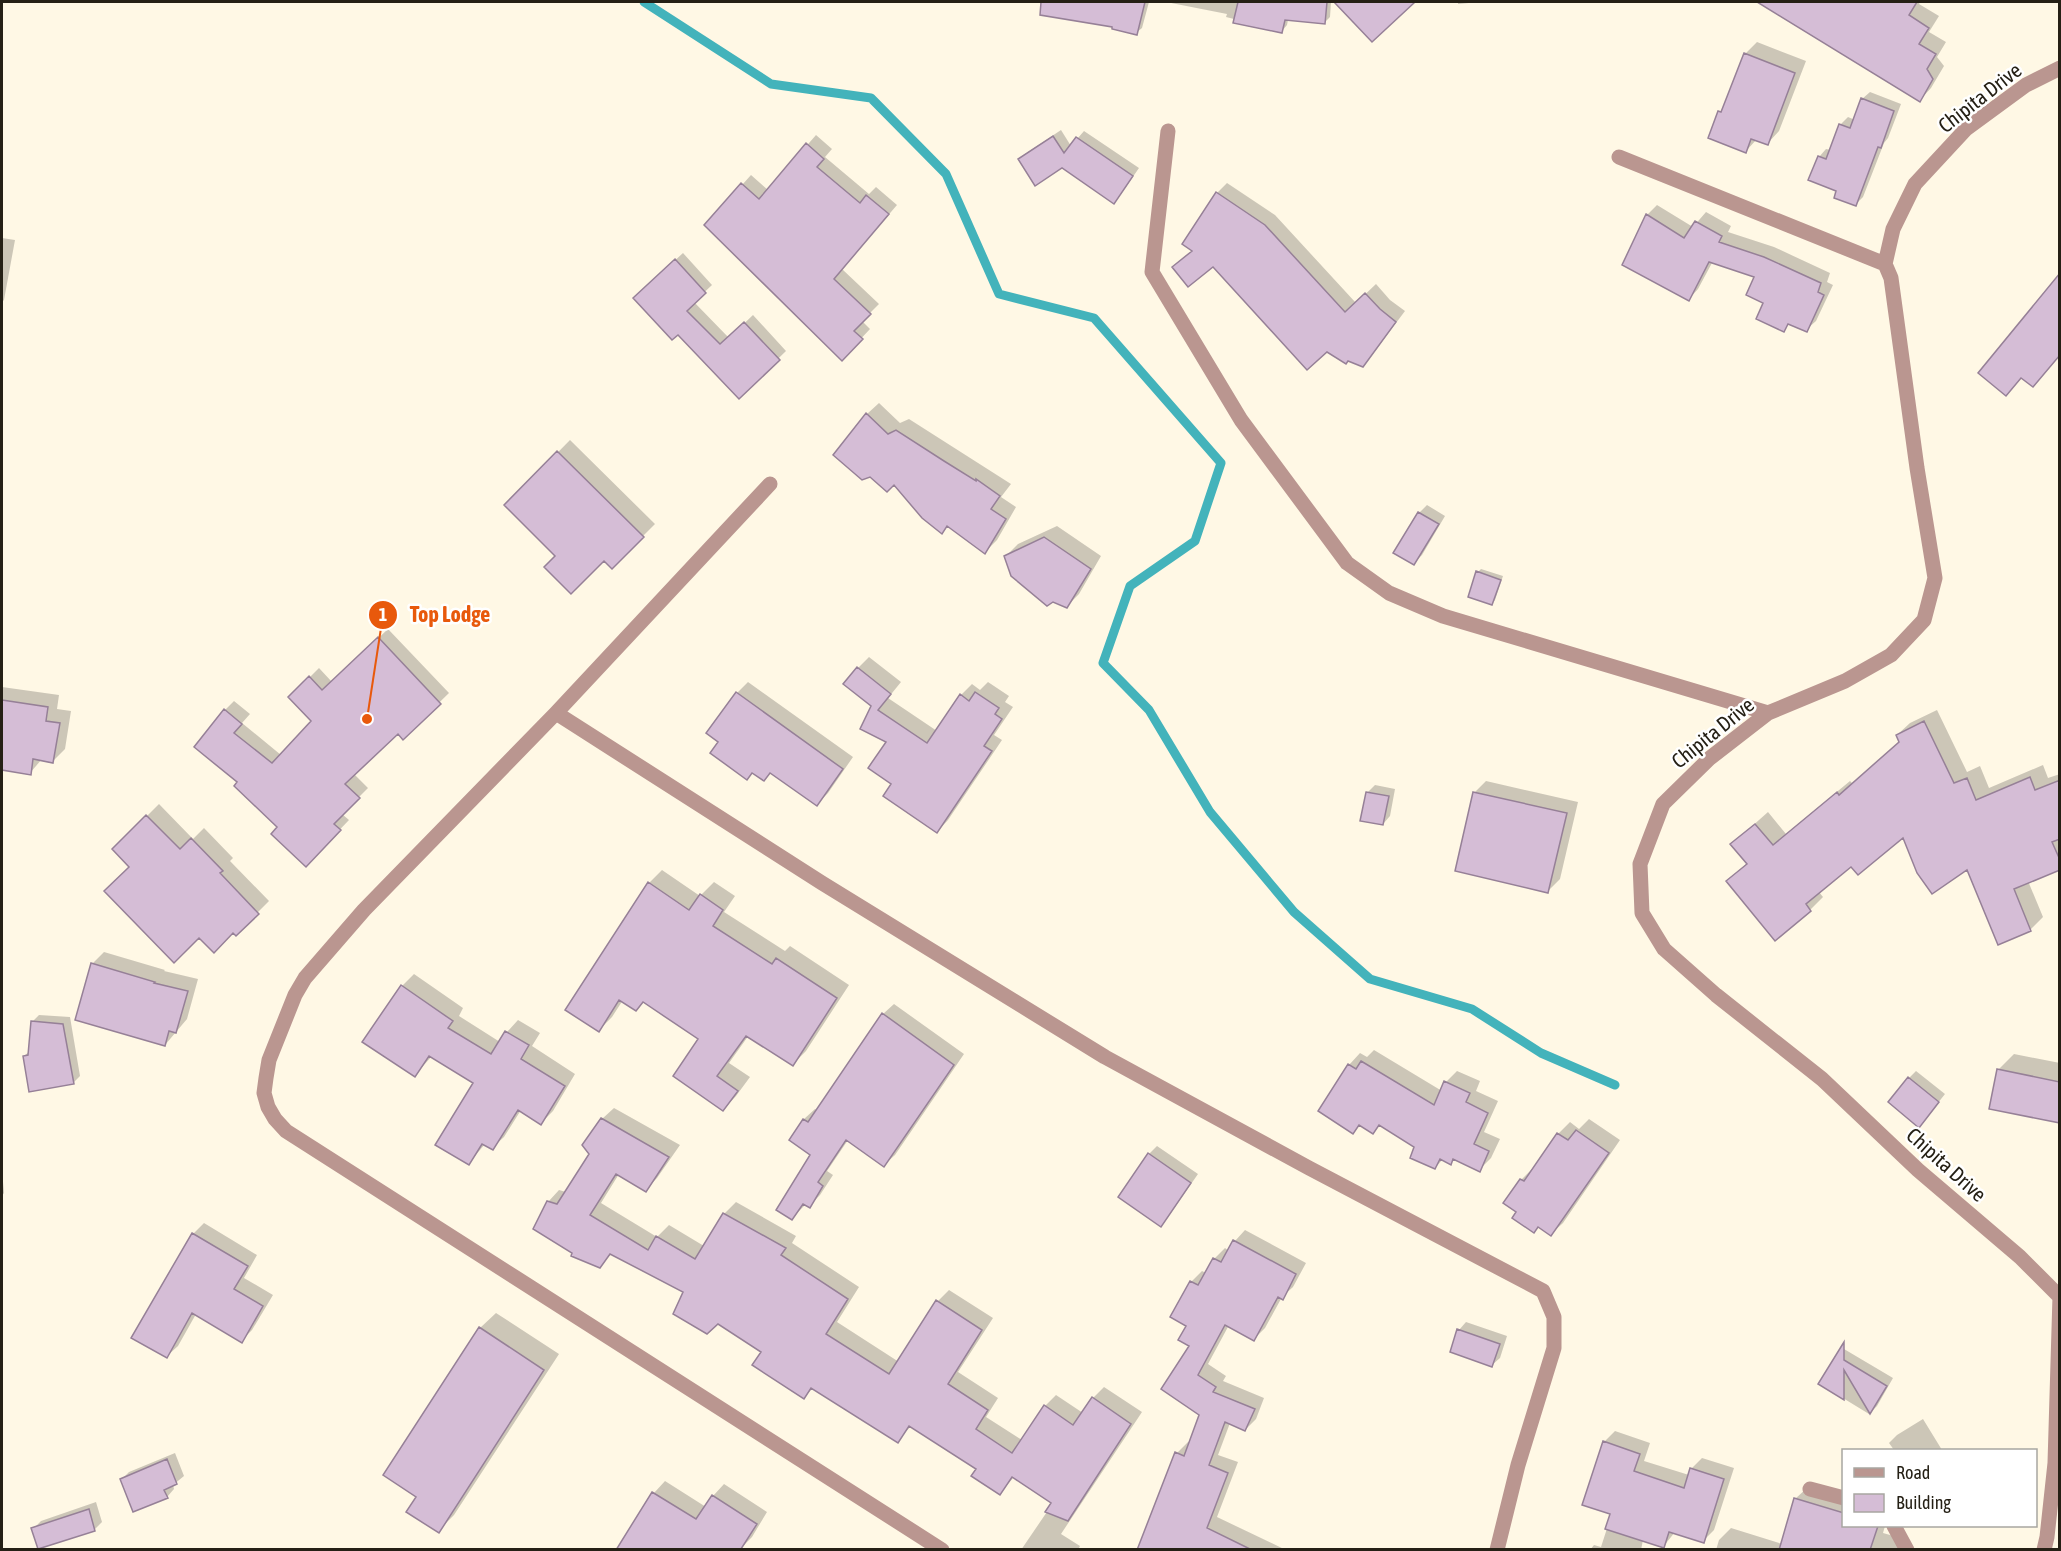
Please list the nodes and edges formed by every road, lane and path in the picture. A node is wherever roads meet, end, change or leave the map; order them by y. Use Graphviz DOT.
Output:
graph roads {
  1 [pos="2060,68"];
  2 [pos="1168,131"];
  3 [pos="1619,157"];
  4 [pos="1885,264"];
  5 [pos="770,484"];
  6 [pos="1768,713"];
  7 [pos="556,714"];
  8 [pos="2059,1296"];
  9 [pos="1810,1489"];
  10 [pos="1842,1497"];
  11 [pos="1895,1527"];
  12 [pos="942,1550"];
  13 [pos="1497,1550"];
  14 [pos="1907,1550"];
  15 [pos="2044,1550"];
  1 -- 4 [label="street, Chipita Drive"];
  2 -- 6 [label="street"];
  3 -- 4 [label="street"];
  4 -- 6 [label="street, Chipita Drive"];
  5 -- 7 [label="street"];
  6 -- 8 [label="street, Chipita Drive"];
  7 -- 12 [label="street"];
  7 -- 13 [label="street"];
  8 -- 15 [label="street"];
  9 -- 10 [label="street"];
  11 -- 14 [label="street"];
}
